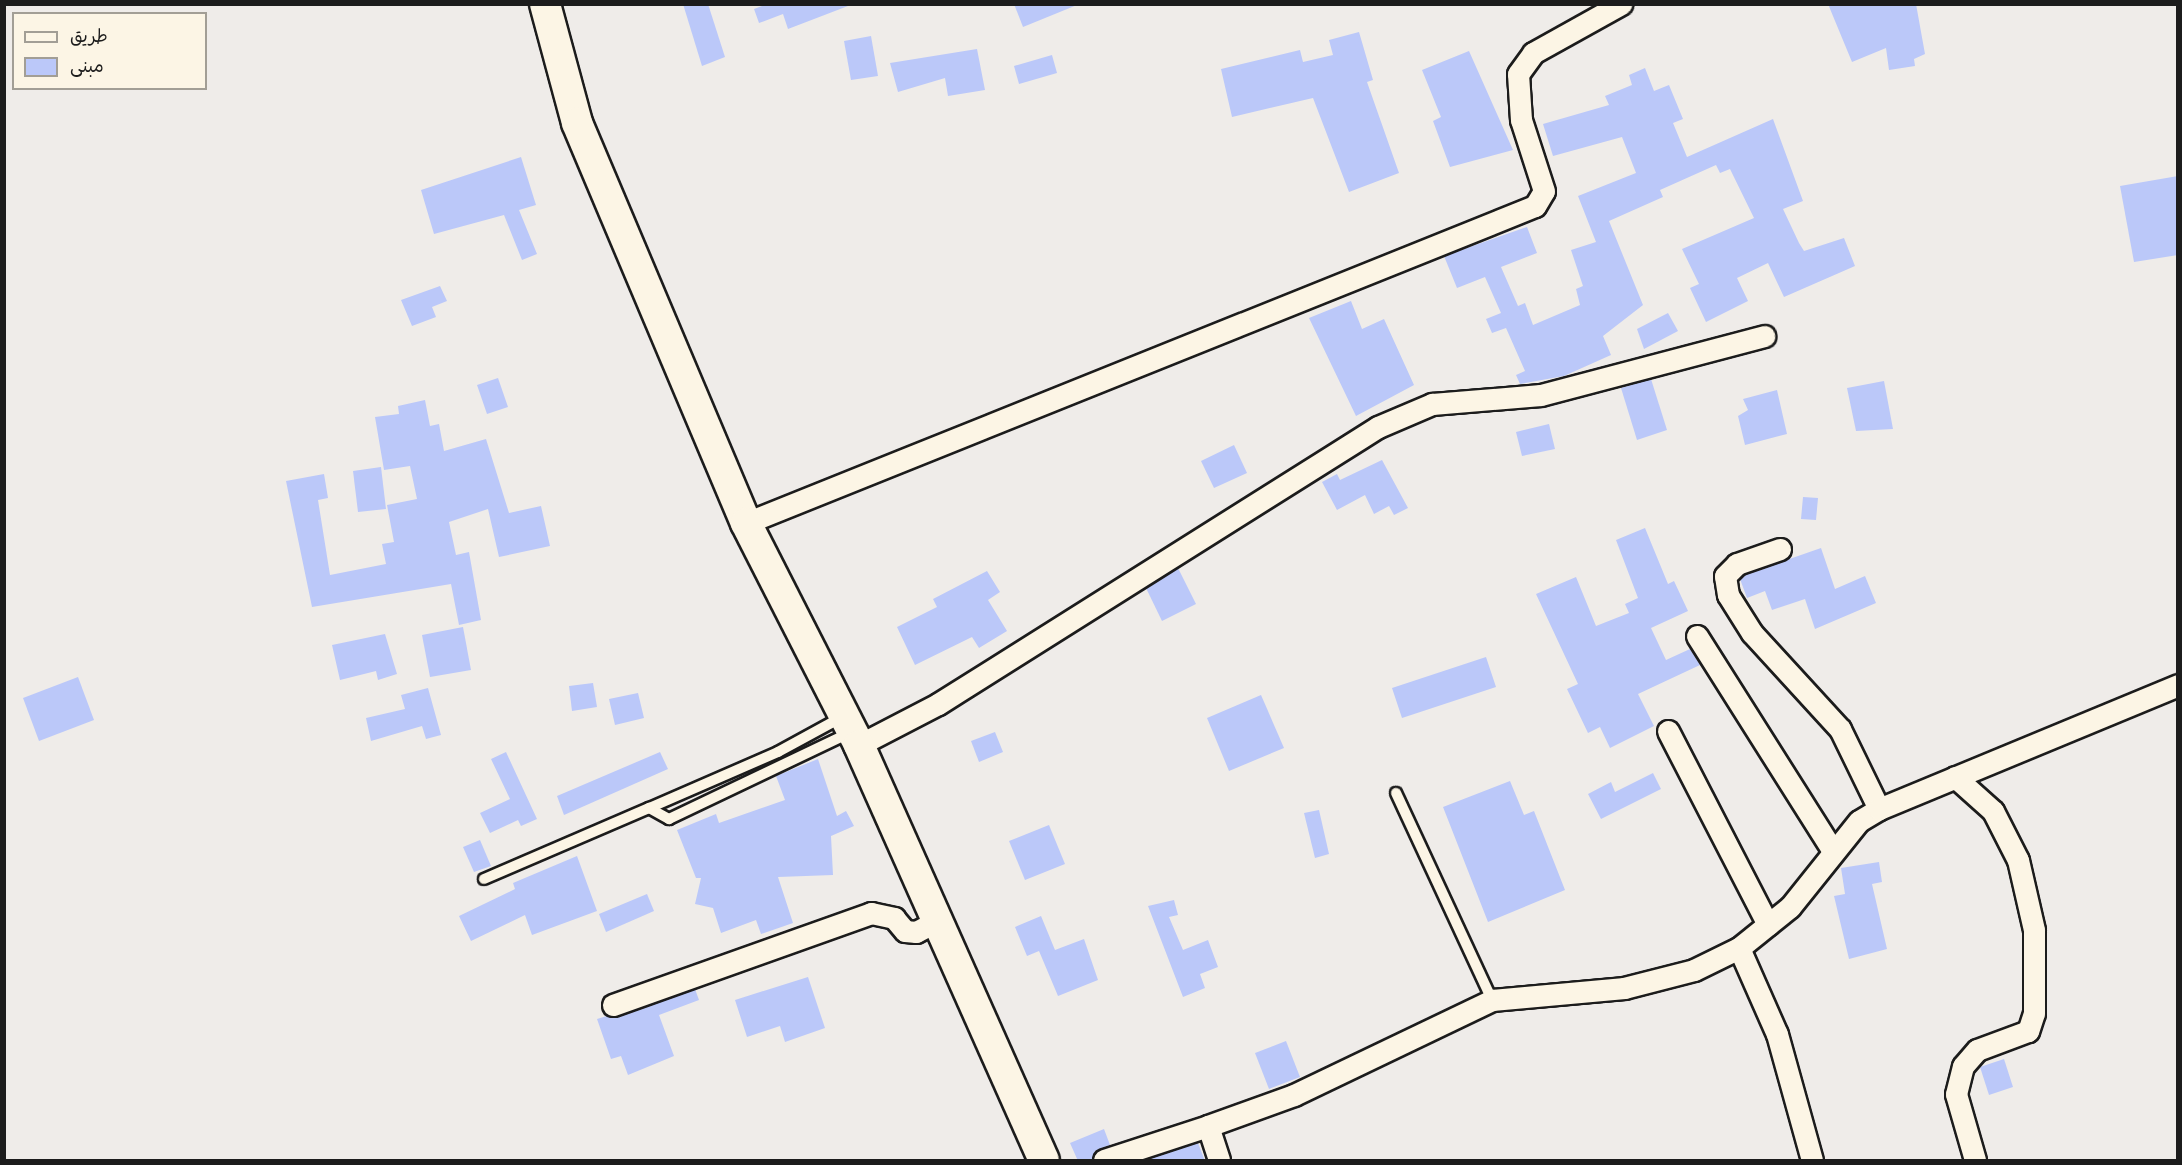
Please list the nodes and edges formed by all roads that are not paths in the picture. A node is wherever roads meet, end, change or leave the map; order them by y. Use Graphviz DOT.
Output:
graph roads {
  1 [pos="545,4"];
  2 [pos="1621,4"];
  3 [pos="1764,336"];
  4 [pos="746,523"];
  5 [pos="1780,549"];
  6 [pos="1697,636"];
  7 [pos="2178,685"];
  8 [pos="851,731"];
  9 [pos="1668,731"];
  10 [pos="1955,777"];
  11 [pos="1396,792"];
  12 [pos="649,808"];
  13 [pos="1879,809"];
  14 [pos="1833,851"];
  15 [pos="484,879"];
  16 [pos="937,921"];
  17 [pos="1768,925"];
  18 [pos="1739,948"];
  19 [pos="1492,1000"];
  20 [pos="613,1005"];
  21 [pos="1208,1126"];
  22 [pos="1044,1161"];
  23 [pos="1104,1161"];
  24 [pos="1219,1161"];
  25 [pos="1812,1161"];
  26 [pos="1975,1161"];
  1 -- 4 [label="main road"];
  2 -- 4 [label="street"];
  3 -- 8 [label="street"];
  4 -- 8 [label="main road"];
  5 -- 13 [label="street"];
  6 -- 14 [label="street"];
  7 -- 10 [label="street"];
  8 -- 12 [label="lane"];
  8 -- 12 [label="lane"];
  8 -- 16 [label="main road"];
  9 -- 17 [label="street"];
  10 -- 13 [label="street"];
  10 -- 26 [label="street"];
  11 -- 19 [label="lane"];
  12 -- 15 [label="lane"];
  13 -- 14 [label="street"];
  14 -- 17 [label="street"];
  16 -- 20 [label="street"];
  16 -- 22 [label="main road"];
  17 -- 18 [label="street"];
  18 -- 19 [label="street"];
  18 -- 25 [label="street"];
  19 -- 21 [label="street"];
  21 -- 23 [label="street"];
  21 -- 24 [label="street"];
}
